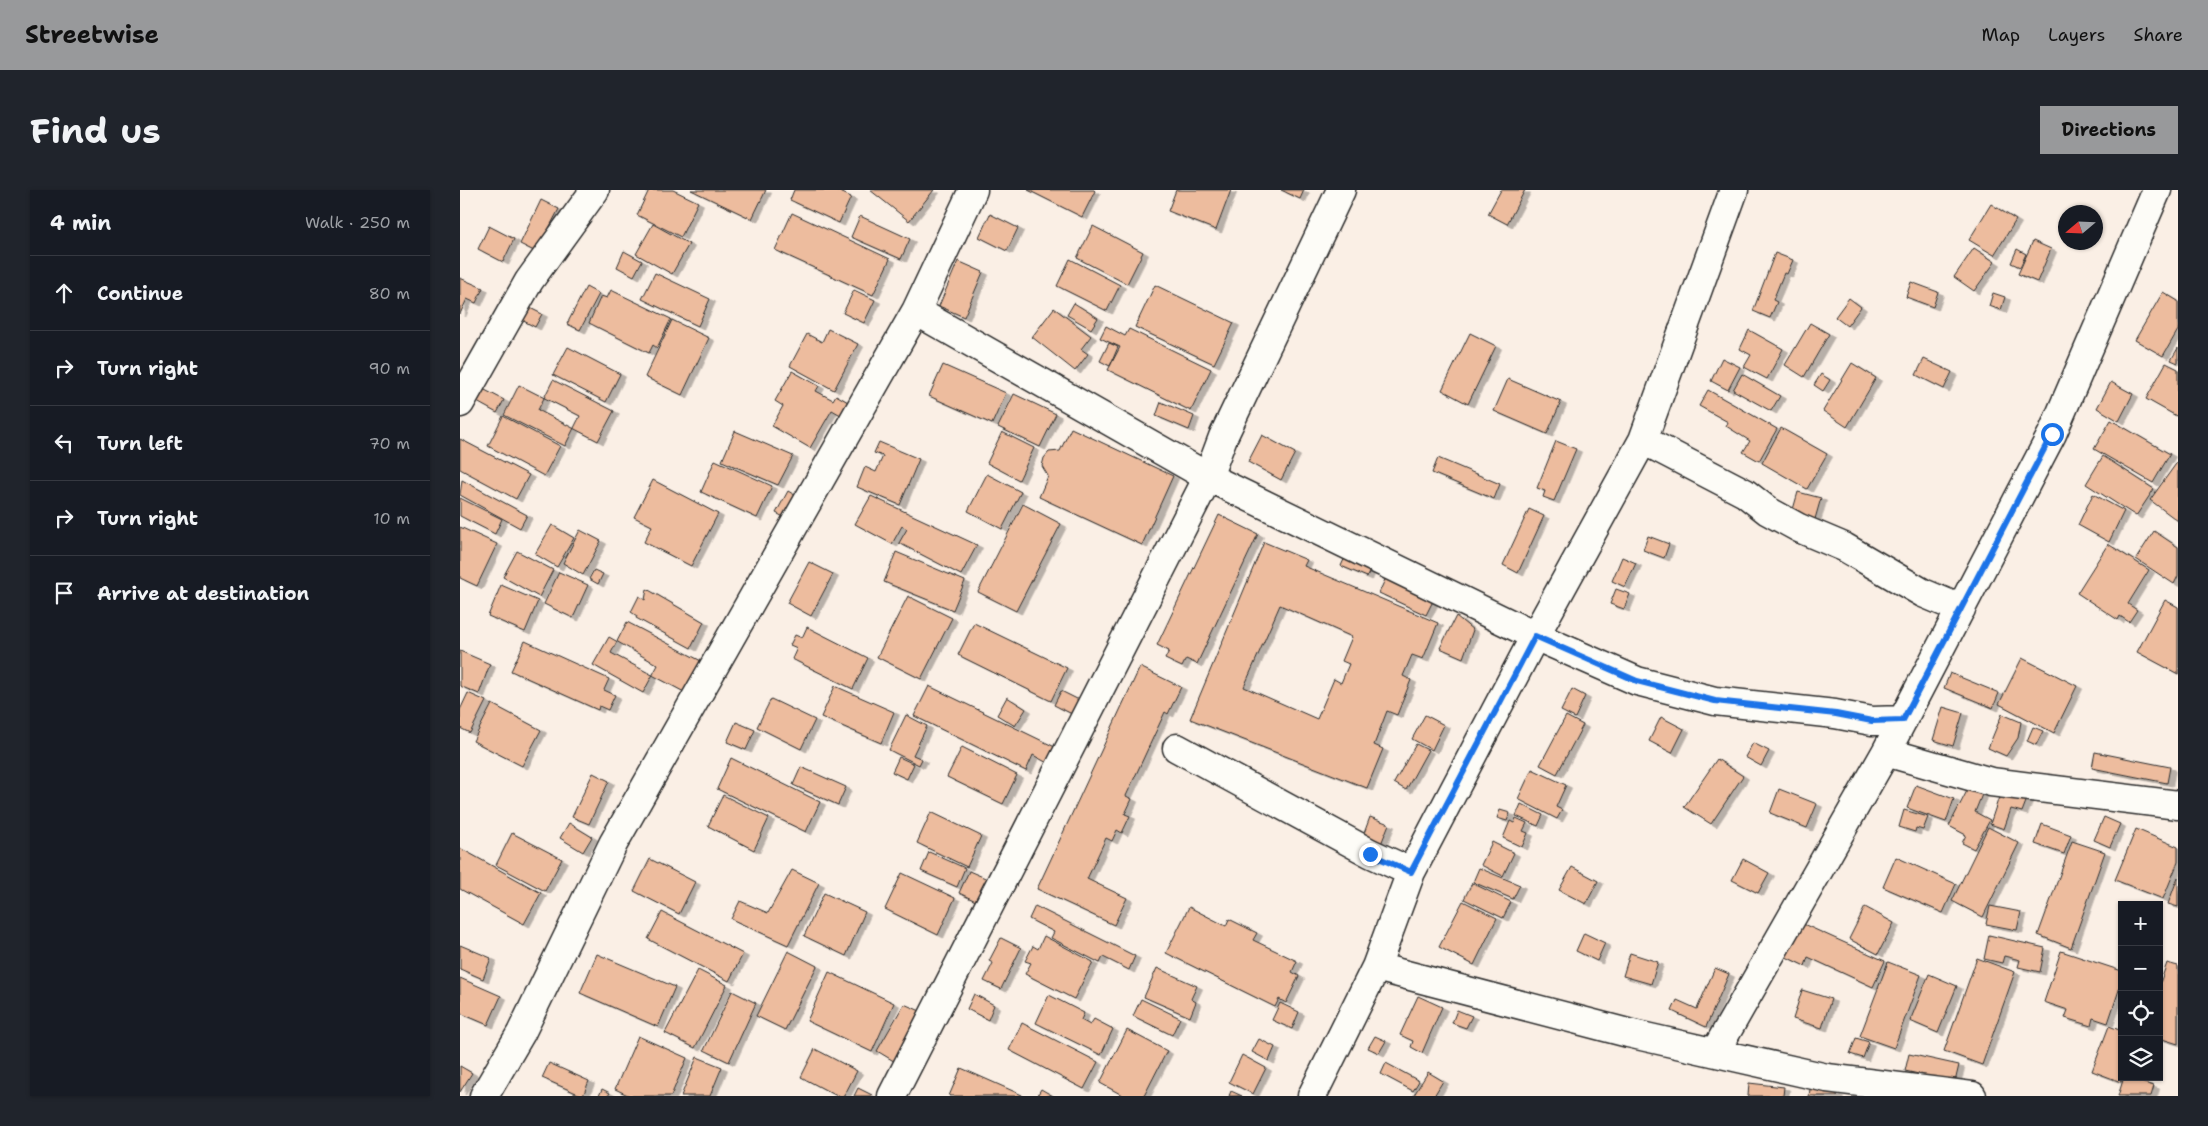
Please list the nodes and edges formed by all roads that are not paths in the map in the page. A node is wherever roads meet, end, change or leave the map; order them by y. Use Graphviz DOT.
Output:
graph roads {
  1 [pos="595,190"];
  2 [pos="973,190"];
  3 [pos="1341,190"];
  4 [pos="1734,190"];
  5 [pos="2157,190"];
  6 [pos="916,310"];
  7 [pos="460,403"];
  8 [pos="1642,440"];
  9 [pos="1208,478"];
  10 [pos="1961,609"];
  11 [pos="1535,636"];
  12 [pos="1903,720"];
  13 [pos="1177,748"];
  14 [pos="1886,752"];
  15 [pos="2178,805"];
  16 [pos="1411,872"];
  17 [pos="1376,967"];
  18 [pos="1715,1052"];
  19 [pos="484,1096"];
  20 [pos="892,1096"];
  21 [pos="1312,1096"];
  22 [pos="1972,1096"];
  1 -- 7 [label="street"];
  2 -- 6 [label="street"];
  3 -- 9 [label="street"];
  4 -- 8 [label="street"];
  5 -- 10 [label="street"];
  6 -- 9 [label="street"];
  6 -- 19 [label="street"];
  8 -- 10 [label="street"];
  8 -- 11 [label="street"];
  9 -- 11 [label="street"];
  9 -- 20 [label="street"];
  10 -- 12 [label="street"];
  11 -- 12 [label="street"];
  11 -- 16 [label="street"];
  12 -- 14 [label="street"];
  13 -- 16 [label="street"];
  14 -- 15 [label="street"];
  14 -- 18 [label="street"];
  16 -- 17 [label="street"];
  17 -- 18 [label="street"];
  17 -- 21 [label="street"];
  18 -- 22 [label="street"];
}
